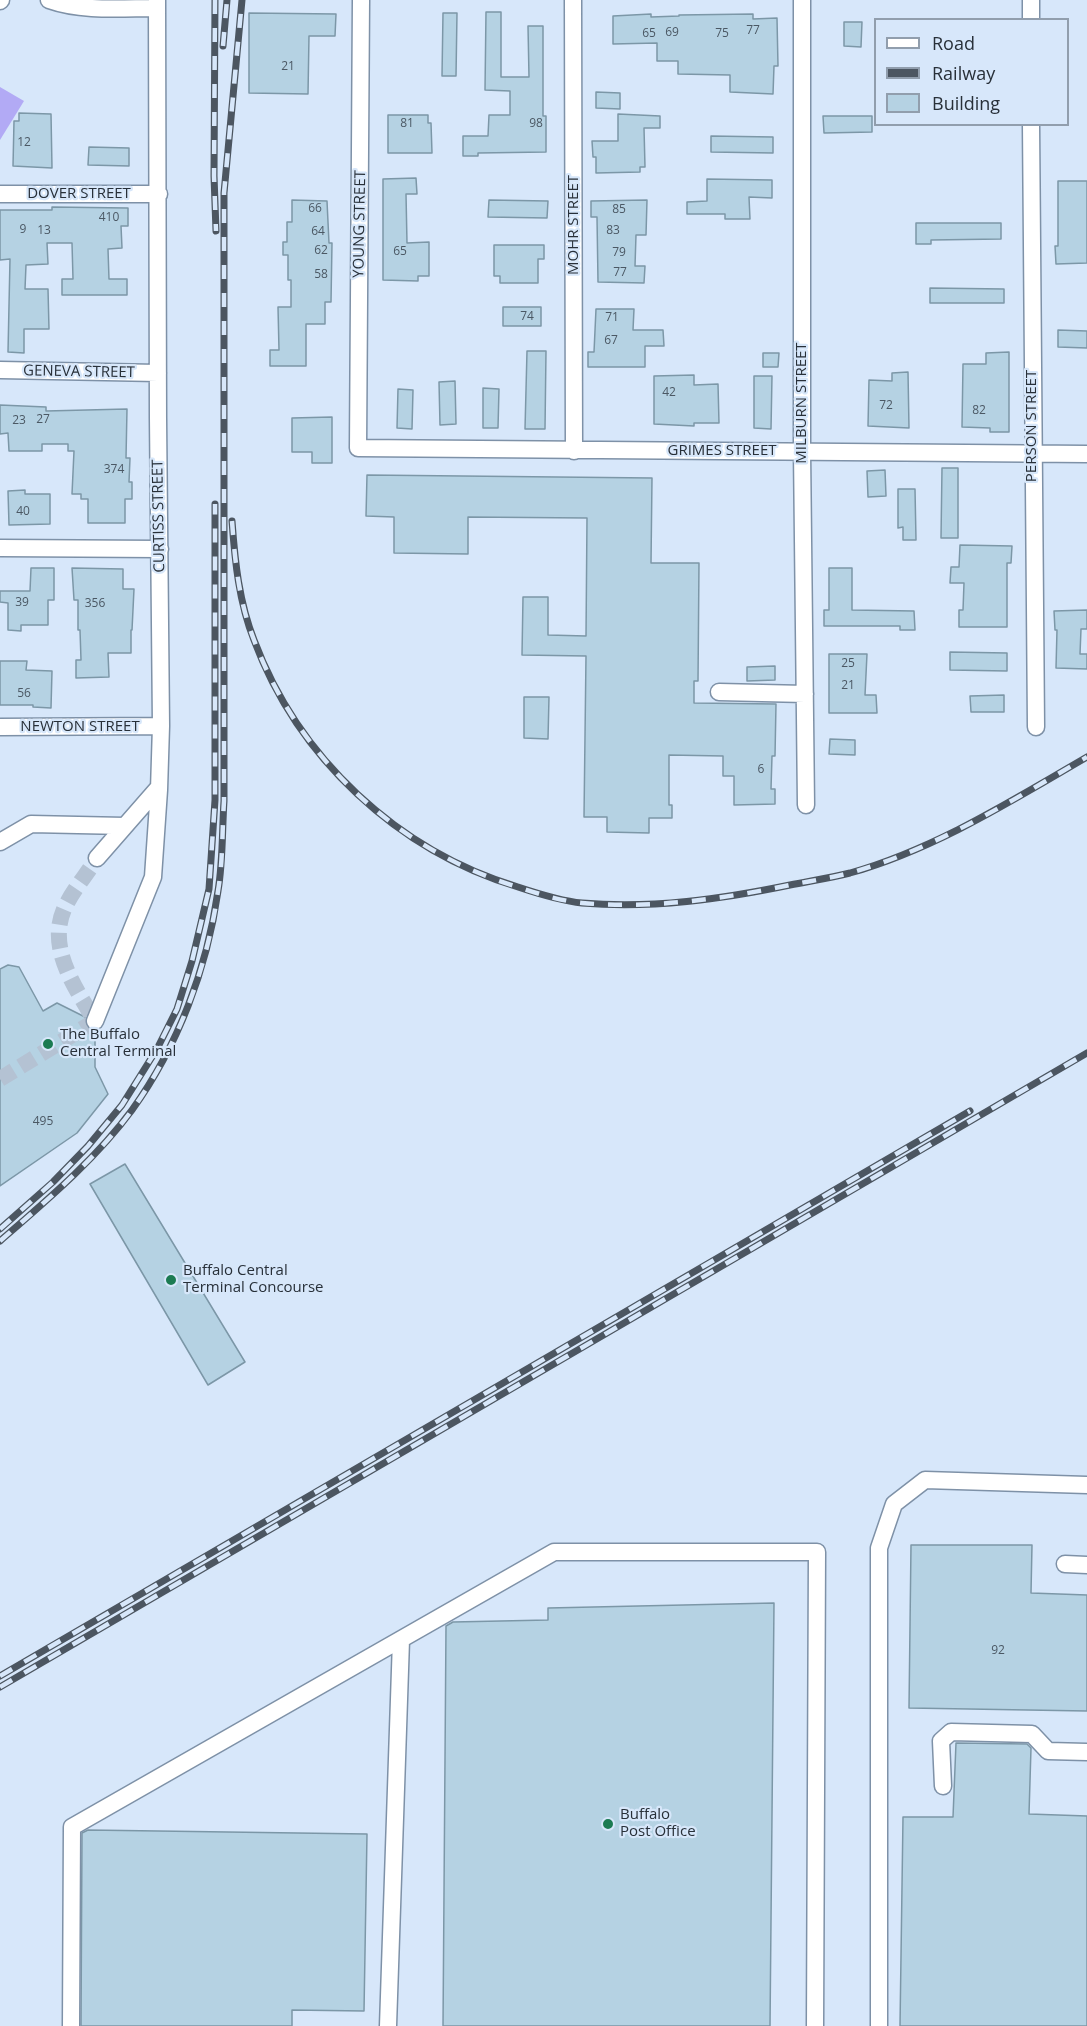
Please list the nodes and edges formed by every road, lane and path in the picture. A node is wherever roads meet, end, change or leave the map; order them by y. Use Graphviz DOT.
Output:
graph roads {
  1 [pos="49,0"];
  2 [pos="361,0"];
  3 [pos="573,0"];
  4 [pos="802,0"];
  5 [pos="1031,0"];
  6 [pos="112,4"];
  7 [pos="157,4"];
  8 [pos="1031,18"];
  9 [pos="1031,126"];
  10 [pos="0,194"];
  11 [pos="159,194"];
  12 [pos="0,370"];
  13 [pos="158,373"];
  14 [pos="358,448"];
  15 [pos="574,451"];
  16 [pos="802,451"];
  17 [pos="1032,453"];
  18 [pos="1087,454"];
  19 [pos="0,548"];
  20 [pos="160,549"];
  21 [pos="719,692"];
  22 [pos="805,694"];
  23 [pos="161,726"];
  24 [pos="0,727"];
  25 [pos="1036,727"];
  26 [pos="159,787"];
  27 [pos="806,805"];
  28 [pos="125,826"];
  29 [pos="0,842"];
  30 [pos="97,858"];
  31 [pos="96,1021"];
  32 [pos="1087,1485"];
  33 [pos="1065,1564"];
  34 [pos="1087,1564"];
  35 [pos="401,1640"];
  36 [pos="1087,1752"];
  37 [pos="943,1785"];
  38 [pos="71,2026"];
  39 [pos="388,2026"];
  40 [pos="815,2026"];
  41 [pos="879,2026"];
  1 -- 6 [label="street"];
  2 -- 14 [label="street, YOUNG STREET"];
  3 -- 15 [label="street, MOHR STREET"];
  4 -- 16 [label="street, MILBURN STREET"];
  5 -- 8 [label="street"];
  6 -- 7 [label="street"];
  7 -- 11 [label="street, CURTISS STREET"];
  9 -- 17 [label="street, PERSON STREET"];
  10 -- 11 [label="street, DOVER STREET"];
  11 -- 13 [label="street, CURTISS STREET"];
  12 -- 13 [label="street, GENEVA STREET"];
  13 -- 20 [label="street, CURTISS STREET"];
  14 -- 15 [label="street, GRIMES STREET"];
  15 -- 16 [label="street, GRIMES STREET"];
  16 -- 17 [label="street, GRIMES STREET"];
  16 -- 22 [label="street, MILBURN STREET"];
  17 -- 18 [label="street, GRIMES STREET"];
  17 -- 25 [label="street, PERSON STREET"];
  19 -- 20 [label="street"];
  20 -- 23 [label="street, CURTISS STREET"];
  21 -- 22 [label="street"];
  22 -- 27 [label="street, MILBURN STREET"];
  23 -- 24 [label="street, NEWTON STREET"];
  23 -- 26 [label="street, CURTISS STREET"];
  26 -- 28 [label="street"];
  26 -- 31 [label="street, CURTISS STREET"];
  28 -- 29 [label="street"];
  28 -- 30 [label="street"];
  32 -- 41 [label="street"];
  33 -- 34 [label="street"];
  35 -- 38 [label="street"];
  35 -- 39 [label="street"];
  35 -- 40 [label="street"];
  36 -- 37 [label="street"];
}
